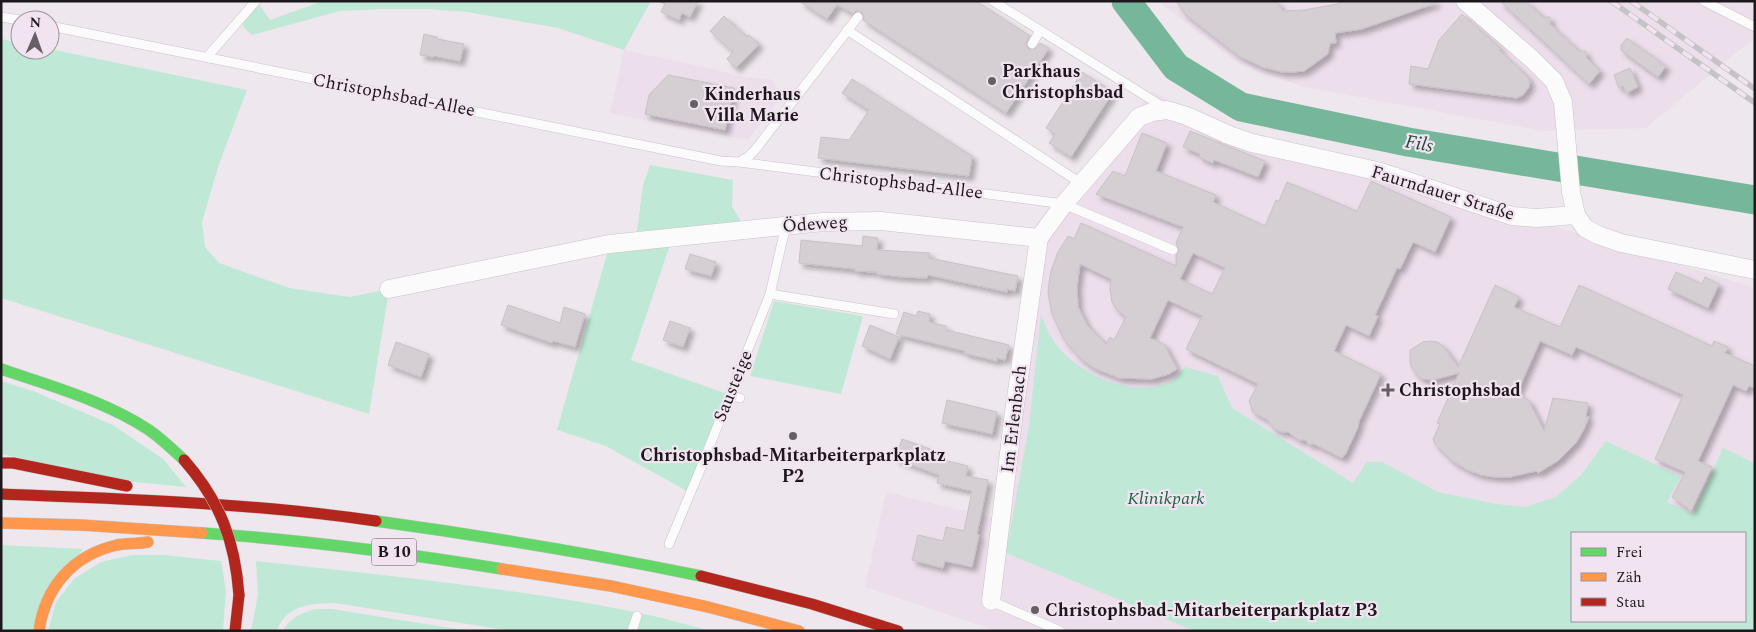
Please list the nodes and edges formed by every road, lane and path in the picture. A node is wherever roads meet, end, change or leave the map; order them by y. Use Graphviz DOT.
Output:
graph roads {
  1 [pos="256,1"];
  2 [pos="993,1"];
  3 [pos="1465,1"];
  4 [pos="1704,1"];
  5 [pos="858,17"];
  6 [pos="60,28"];
  7 [pos="1755,28"];
  8 [pos="847,30"];
  9 [pos="1040,31"];
  10 [pos="1032,44"];
  11 [pos="207,57"];
  12 [pos="1167,110"];
  13 [pos="739,162"];
  14 [pos="1083,184"];
  15 [pos="1064,204"];
  16 [pos="1576,215"];
  17 [pos="786,225"];
  18 [pos="1038,238"];
  19 [pos="1173,250"];
  20 [pos="1755,270"];
  21 [pos="389,289"];
  22 [pos="770,294"];
  23 [pos="894,314"];
  24 [pos="1,369"];
  25 [pos="730,395"];
  26 [pos="740,398"];
  27 [pos="1,463"];
  28 [pos="1,494"];
  29 [pos="161,501"];
  30 [pos="1,523"];
  31 [pos="176,531"];
  32 [pos="669,544"];
  33 [pos="991,601"];
  34 [pos="637,616"];
  35 [pos="39,631"];
  36 [pos="235,631"];
  37 [pos="632,631"];
  38 [pos="798,631"];
  39 [pos="898,631"];
  40 [pos="1060,631"];
  1 -- 11 [label="lane"];
  2 -- 9 [label="lane"];
  3 -- 16 [label="street"];
  4 -- 7 [label="lane"];
  5 -- 8 [label="lane"];
  6 -- 11 [label="lane, Christophsbad-Allee"];
  8 -- 13 [label="lane"];
  8 -- 14 [label="lane"];
  9 -- 10 [label="lane"];
  9 -- 12 [label="lane"];
  11 -- 13 [label="lane, Christophsbad-Allee"];
  12 -- 14 [label="street"];
  12 -- 16 [label="street, Faurndauer Straße"];
  13 -- 15 [label="lane, Christophsbad-Allee"];
  14 -- 15 [label="street"];
  15 -- 18 [label="street"];
  15 -- 19 [label="lane, Christophsbad-Allee"];
  16 -- 20 [label="street"];
  17 -- 18 [label="street, Ödeweg"];
  17 -- 21 [label="street, Ödeweg"];
  17 -- 22 [label="lane, Sausteige"];
  18 -- 33 [label="street, Im Erlenbach"];
  22 -- 23 [label="lane"];
  22 -- 25 [label="lane, Sausteige"];
  24 -- 36 [label="highway, bridge"];
  25 -- 26 [label="lane"];
  25 -- 32 [label="lane, Sausteige"];
  27 -- 29 [label="highway"];
  28 -- 29 [label="highway, B 10"];
  29 -- 39 [label="highway, B 10"];
  30 -- 31 [label="highway, B 10"];
  31 -- 35 [label="highway, B 10"];
  31 -- 38 [label="highway, B 10"];
  33 -- 40 [label="lane"];
  34 -- 37 [label="lane"];
}
